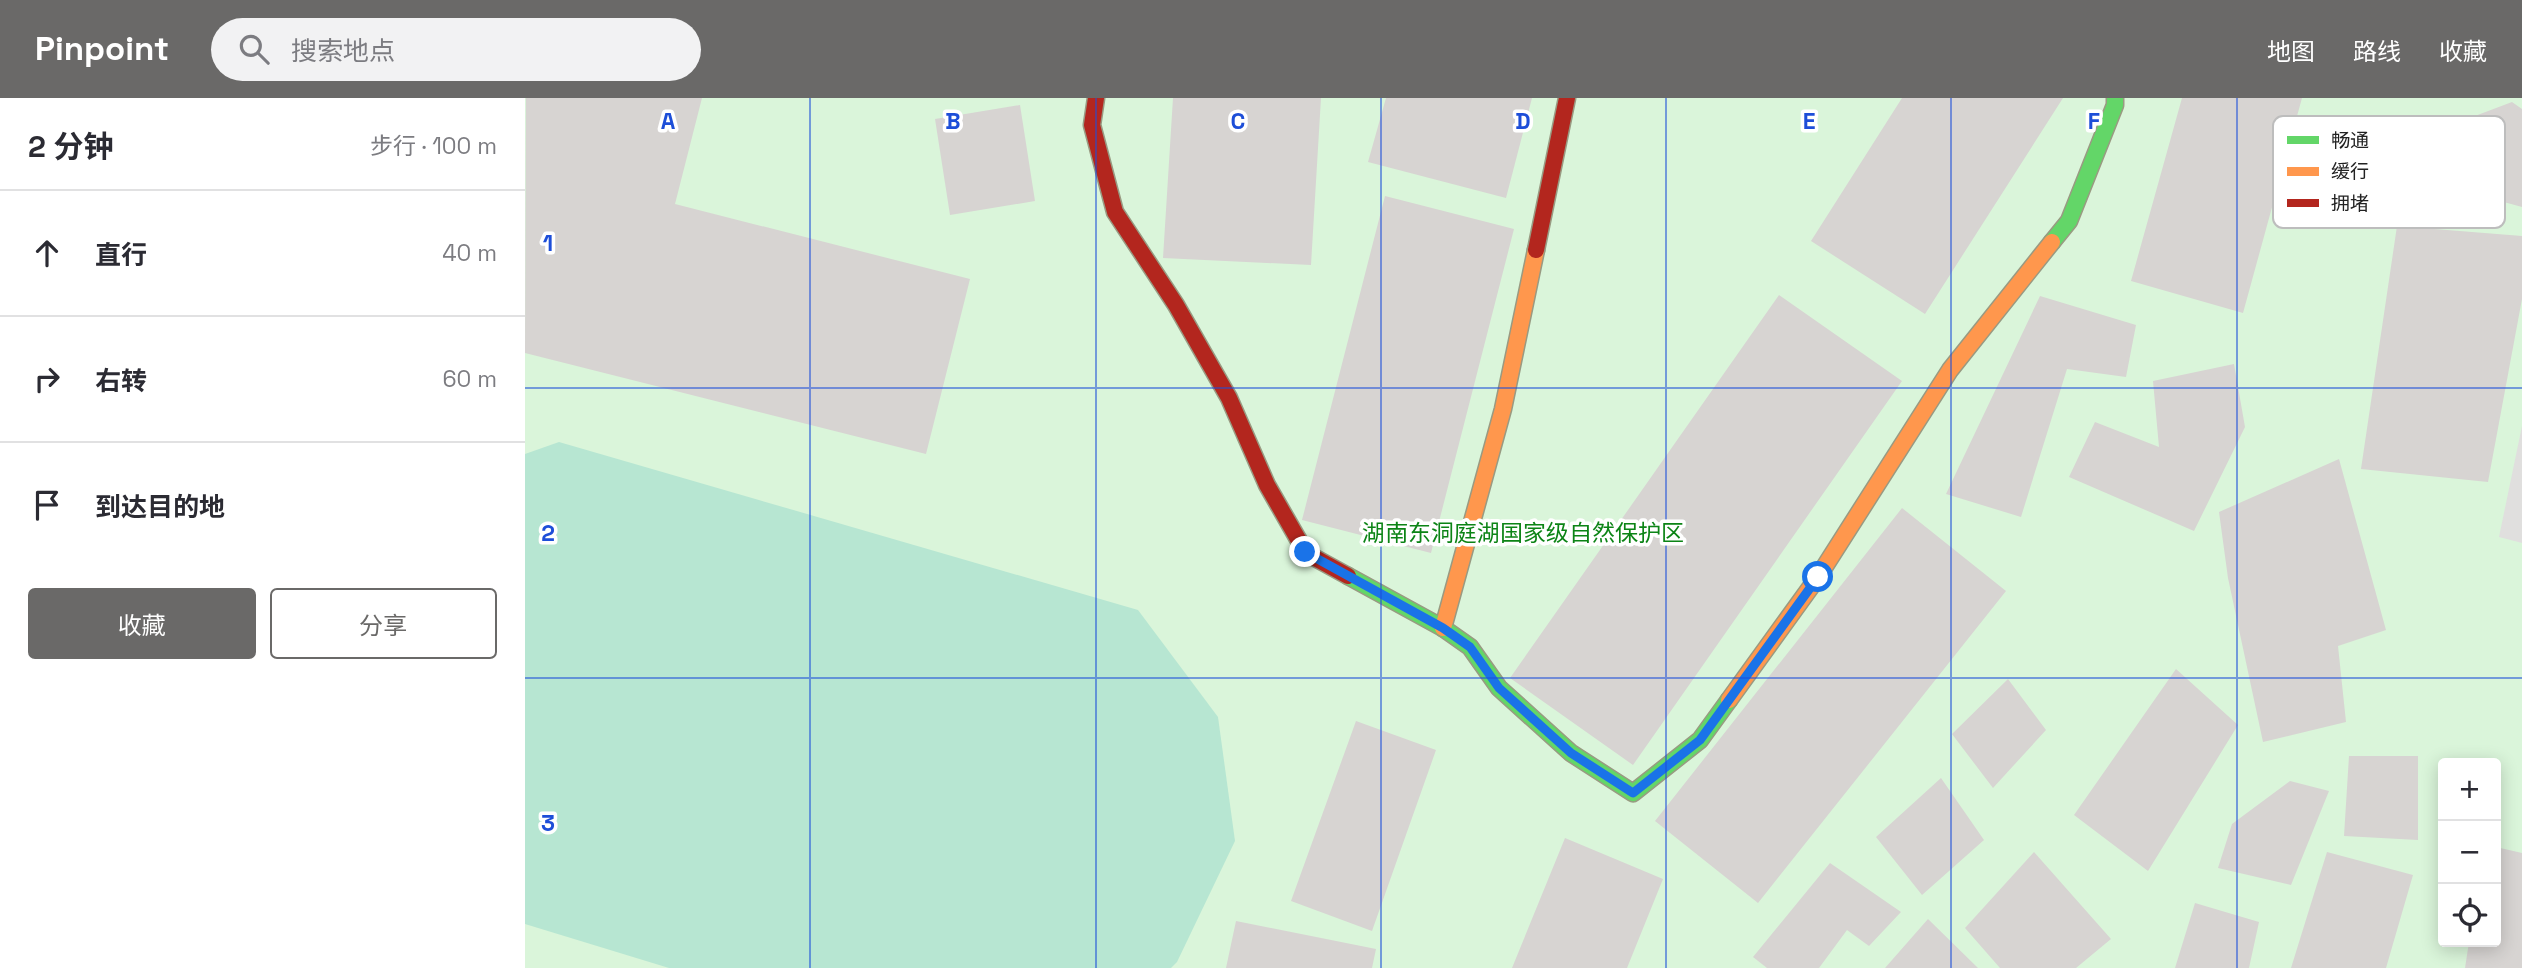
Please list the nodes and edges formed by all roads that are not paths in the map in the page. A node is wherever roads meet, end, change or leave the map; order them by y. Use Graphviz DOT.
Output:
graph roads {
  1 [pos="1096,98"];
  2 [pos="1567,98"];
  3 [pos="2115,98"];
  4 [pos="1443,628"];
  1 -- 4 [label="street"];
  2 -- 4 [label="street"];
  3 -- 4 [label="street"];
}
